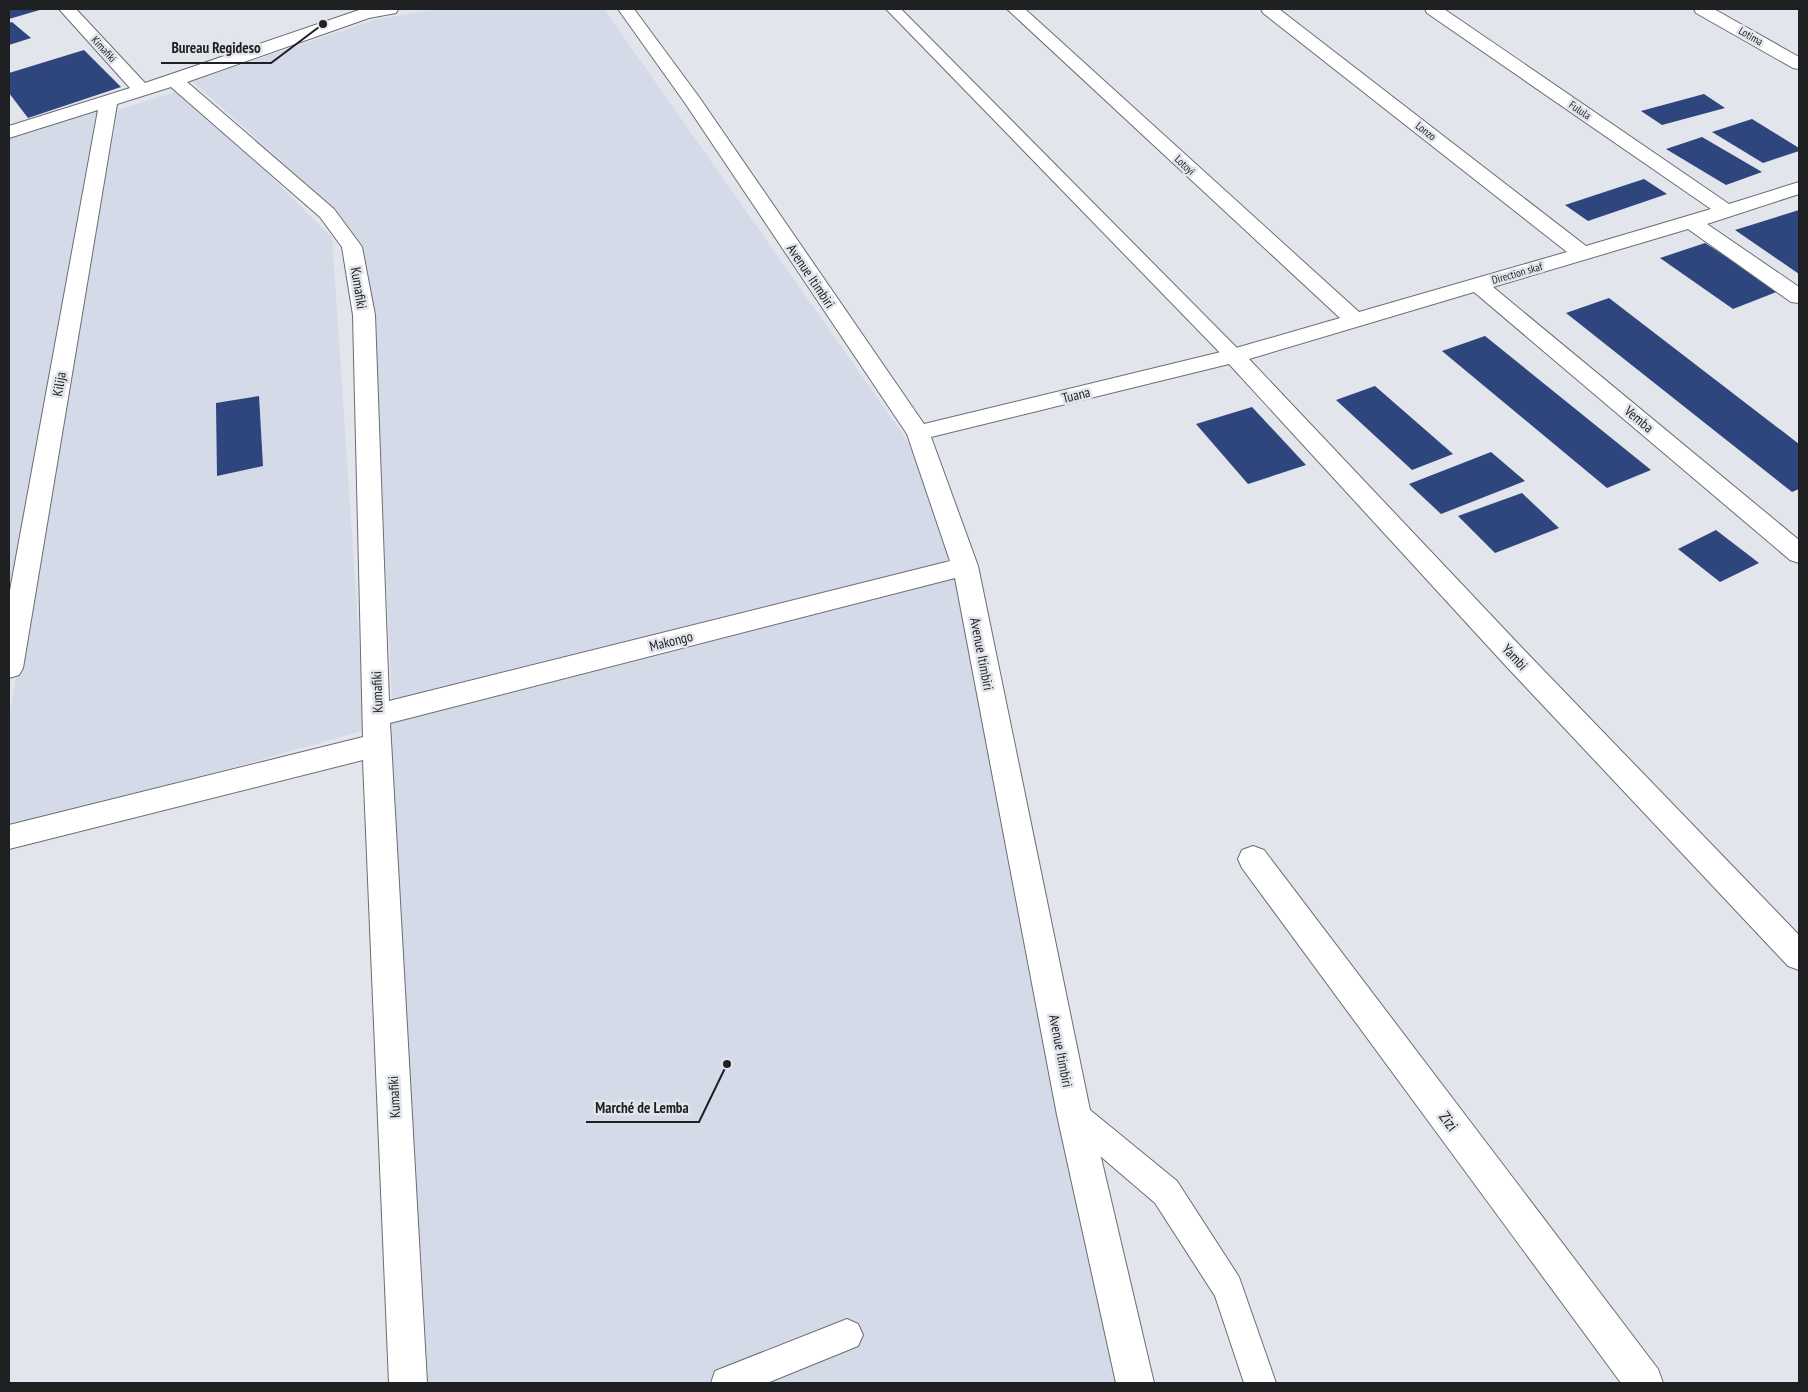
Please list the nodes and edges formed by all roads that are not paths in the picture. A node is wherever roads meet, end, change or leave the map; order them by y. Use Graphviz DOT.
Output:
graph roads {
  1 [pos="67,9"];
  2 [pos="390,9"];
  3 [pos="626,9"];
  4 [pos="893,9"];
  5 [pos="1015,9"];
  6 [pos="1269,9"];
  7 [pos="1432,9"];
  8 [pos="1702,9"];
  9 [pos="361,11"];
  10 [pos="1799,64"];
  11 [pos="174,80"];
  12 [pos="141,90"];
  13 [pos="109,100"];
  14 [pos="9,132"];
  15 [pos="1799,188"];
  16 [pos="1727,211"];
  17 [pos="1691,222"];
  18 [pos="1583,254"];
  19 [pos="1478,284"];
  20 [pos="1799,297"];
  21 [pos="1356,321"];
  22 [pos="1234,356"];
  23 [pos="918,433"];
  24 [pos="1799,554"];
  25 [pos="964,566"];
  26 [pos="9,668"];
  27 [pos="378,715"];
  28 [pos="378,745"];
  29 [pos="9,837"];
  30 [pos="1254,859"];
  31 [pos="1799,956"];
  32 [pos="1074,1115"];
  33 [pos="847,1335"];
  34 [pos="408,1383"];
  35 [pos="727,1383"];
  36 [pos="1134,1383"];
  37 [pos="1260,1383"];
  38 [pos="1644,1383"];
  1 -- 12 [label="street, Kimafiki"];
  2 -- 9 [label="street"];
  3 -- 23 [label="street, Avenue Itimbiri"];
  4 -- 22 [label="lane"];
  5 -- 21 [label="street, Lotoyi"];
  6 -- 18 [label="street, Lonzo"];
  7 -- 16 [label="street, Fulula"];
  8 -- 10 [label="street, Lotima"];
  9 -- 11 [label="street"];
  11 -- 12 [label="street"];
  11 -- 27 [label="street, Kumafiki"];
  12 -- 13 [label="street"];
  13 -- 14 [label="street"];
  13 -- 26 [label="street, Kilija"];
  15 -- 16 [label="street, Direction skaf"];
  16 -- 17 [label="street, Direction skaf"];
  17 -- 18 [label="street, Direction skaf"];
  17 -- 20 [label="street"];
  18 -- 19 [label="street, Direction skaf"];
  19 -- 21 [label="street, Direction skaf"];
  19 -- 24 [label="street, Vemba"];
  21 -- 22 [label="street, Direction skaf"];
  22 -- 23 [label="street, Tuana"];
  22 -- 31 [label="street, Yambi"];
  23 -- 25 [label="street, Avenue Itimbiri"];
  25 -- 27 [label="street, Makongo"];
  25 -- 32 [label="street, Avenue Itimbiri"];
  27 -- 28 [label="street, Kumafiki"];
  28 -- 29 [label="street"];
  28 -- 34 [label="street, Kumafiki"];
  30 -- 38 [label="street, Zizi"];
  32 -- 36 [label="street, Avenue Itimbiri"];
  32 -- 37 [label="lane"];
  33 -- 35 [label="lane"];
}
